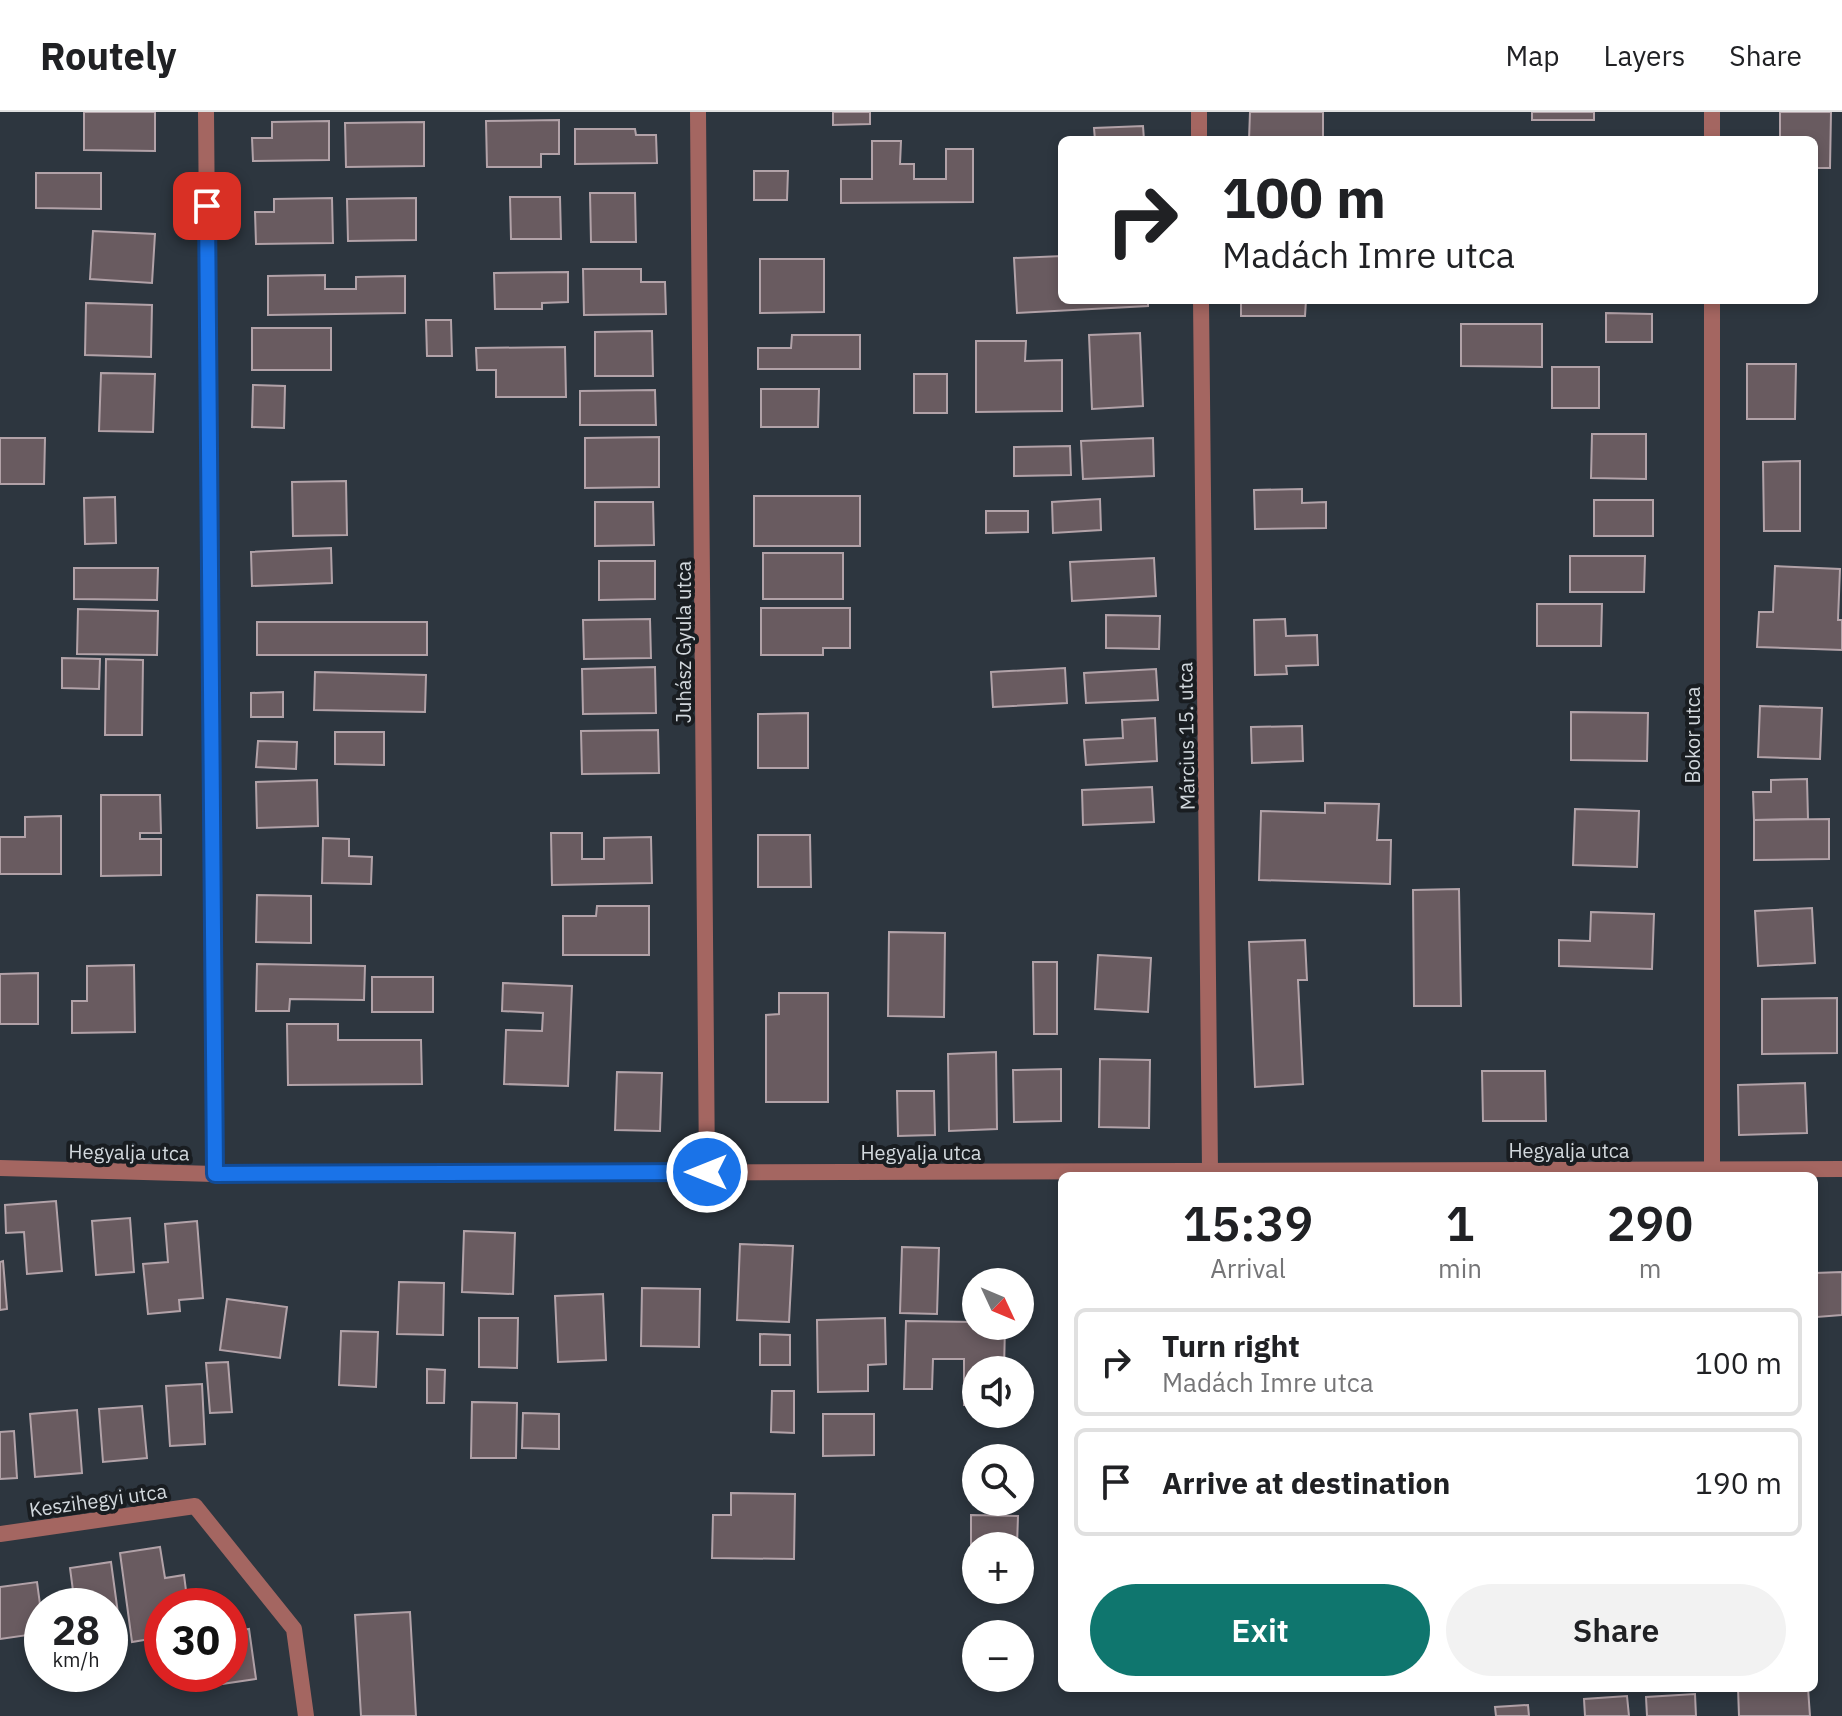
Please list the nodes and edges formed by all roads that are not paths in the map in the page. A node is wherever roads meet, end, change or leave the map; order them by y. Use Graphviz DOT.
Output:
graph roads {
  1 [pos="206,112"];
  2 [pos="698,112"];
  3 [pos="1199,112"];
  4 [pos="1712,112"];
  5 [pos="1199,136"];
  6 [pos="1712,136"];
  7 [pos="1201,304"];
  8 [pos="1712,304"];
  9 [pos="0,1168"];
  10 [pos="1842,1169"];
  11 [pos="1712,1170"];
  12 [pos="1210,1171"];
  13 [pos="707,1172"];
  14 [pos="215,1174"];
  15 [pos="0,1534"];
  16 [pos="306,1716"];
  1 -- 14 [label="street"];
  2 -- 13 [label="street, Juhász Gyula utca"];
  3 -- 5 [label="street"];
  4 -- 6 [label="street"];
  7 -- 12 [label="street, Március 15. utca"];
  8 -- 11 [label="street, Bokor utca"];
  9 -- 14 [label="street, Hegyalja utca"];
  10 -- 11 [label="street, Hegyalja utca"];
  11 -- 12 [label="street, Hegyalja utca"];
  12 -- 13 [label="street, Hegyalja utca"];
  13 -- 14 [label="street, Hegyalja utca"];
  15 -- 16 [label="street, Keszihegyi utca"];
}
